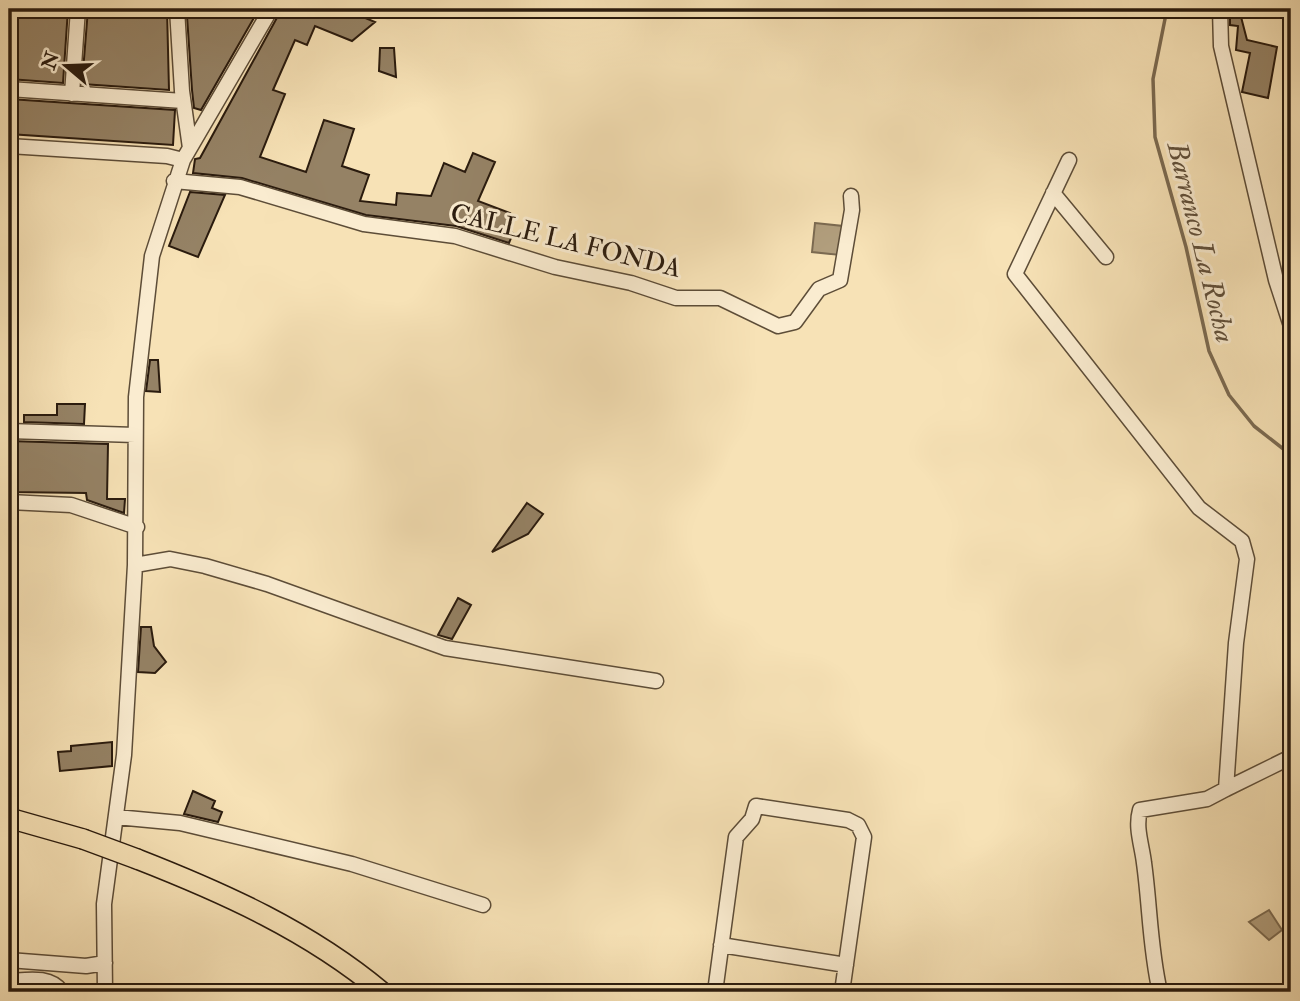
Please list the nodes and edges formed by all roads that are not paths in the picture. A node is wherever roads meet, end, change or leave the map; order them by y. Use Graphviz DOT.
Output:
graph roads {
  1 [pos="78,9"];
  2 [pos="177,9"];
  3 [pos="271,9"];
  4 [pos="1220,9"];
  5 [pos="9,89"];
  6 [pos="72,94"];
  7 [pos="184,102"];
  8 [pos="9,146"];
  9 [pos="187,154"];
  10 [pos="1069,160"];
  11 [pos="174,181"];
  12 [pos="1053,193"];
  13 [pos="851,196"];
  14 [pos="1106,257"];
  15 [pos="1291,326"];
  16 [pos="9,431"];
  17 [pos="135,435"];
  18 [pos="9,502"];
  19 [pos="137,527"];
  20 [pos="135,565"];
  21 [pos="656,681"];
  22 [pos="1291,757"];
  23 [pos="1226,789"];
  24 [pos="9,810"];
  25 [pos="116,817"];
  26 [pos="9,818"];
  27 [pos="40,825"];
  28 [pos="483,905"];
  29 [pos="722,945"];
  30 [pos="9,960"];
  31 [pos="105,962"];
  32 [pos="846,965"];
  33 [pos="9,981"];
  34 [pos="62,992"];
  35 [pos="105,992"];
  36 [pos="382,992"];
  37 [pos="715,992"];
  38 [pos="842,992"];
  39 [pos="1160,992"];
  1 -- 6 [label="street"];
  2 -- 7 [label="street"];
  3 -- 9 [label="street"];
  4 -- 15 [label="street"];
  5 -- 6 [label="street"];
  6 -- 7 [label="street"];
  7 -- 9 [label="street"];
  8 -- 9 [label="street"];
  9 -- 11 [label="street"];
  10 -- 12 [label="street"];
  11 -- 13 [label="street, CALLE LA FONDA"];
  11 -- 17 [label="street"];
  12 -- 14 [label="street"];
  12 -- 23 [label="street"];
  16 -- 17 [label="street"];
  17 -- 19 [label="street"];
  18 -- 19 [label="street"];
  19 -- 20 [label="street"];
  20 -- 21 [label="street"];
  20 -- 25 [label="street"];
  22 -- 23 [label="street"];
  23 -- 39 [label="street"];
  24 -- 27 [label="main road"];
  25 -- 28 [label="street"];
  25 -- 31 [label="street"];
  26 -- 27 [label="main road"];
  27 -- 36 [label="main road, bridge"];
  29 -- 32 [label="street"];
  29 -- 32 [label="street"];
  29 -- 37 [label="street"];
  30 -- 31 [label="street"];
  31 -- 35 [label="street"];
  32 -- 38 [label="street"];
  33 -- 34 [label="street"];
}
